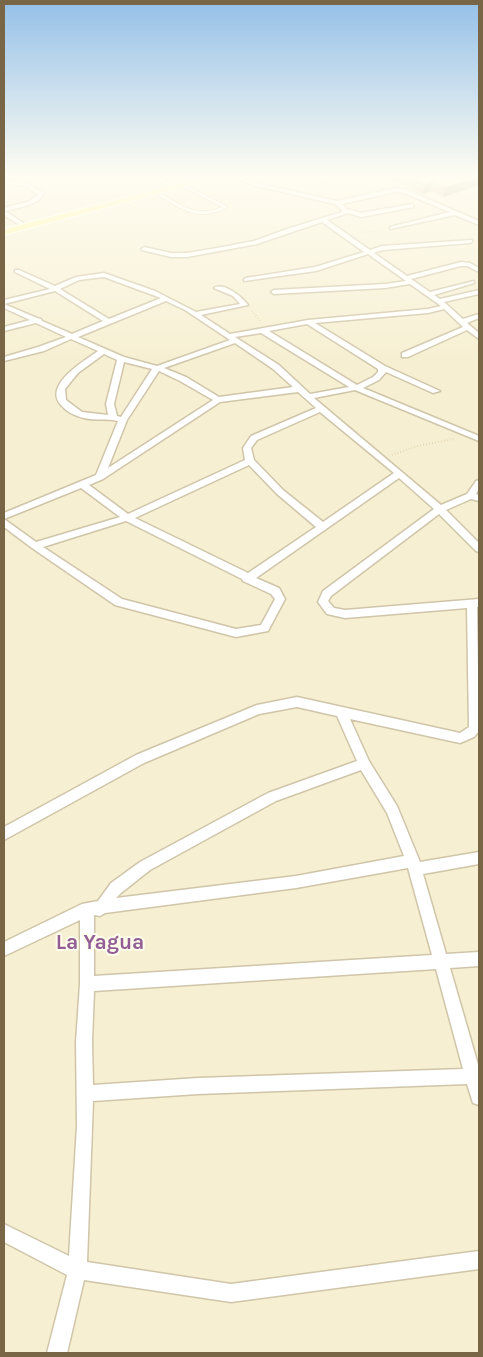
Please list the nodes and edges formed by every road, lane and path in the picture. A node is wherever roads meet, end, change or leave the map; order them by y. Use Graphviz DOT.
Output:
graph roads {
  1 [pos="266,239"];
  2 [pos="349,239"];
  3 [pos="470,241"];
  4 [pos="144,248"];
  5 [pos="367,252"];
  6 [pos="479,270"];
  7 [pos="17,271"];
  8 [pos="246,280"];
  9 [pos="408,280"];
  10 [pos="472,282"];
  11 [pos="217,288"];
  12 [pos="56,289"];
  13 [pos="274,292"];
  14 [pos="479,292"];
  15 [pos="429,294"];
  16 [pos="165,299"];
  17 [pos="4,304"];
  18 [pos="442,304"];
  19 [pos="245,305"];
  20 [pos="196,314"];
  21 [pos="479,316"];
  22 [pos="39,320"];
  23 [pos="109,322"];
  24 [pos="308,322"];
  25 [pos="462,322"];
  26 [pos="468,327"];
  27 [pos="4,329"];
  28 [pos="262,330"];
  29 [pos="479,336"];
  30 [pos="71,338"];
  31 [pos="234,338"];
  32 [pos="103,351"];
  33 [pos="405,356"];
  34 [pos="4,359"];
  35 [pos="121,359"];
  36 [pos="157,368"];
  37 [pos="382,368"];
  38 [pos="355,387"];
  39 [pos="299,389"];
  40 [pos="436,391"];
  41 [pos="309,397"];
  42 [pos="218,400"];
  43 [pos="321,409"];
  44 [pos="113,417"];
  45 [pos="123,420"];
  46 [pos="457,431"];
  47 [pos="479,439"];
  48 [pos="250,461"];
  49 [pos="386,462"];
  50 [pos="399,474"];
  51 [pos="100,477"];
  52 [pos="479,483"];
  53 [pos="82,484"];
  54 [pos="475,497"];
  55 [pos="440,510"];
  56 [pos="4,516"];
  57 [pos="127,518"];
  58 [pos="4,522"];
  59 [pos="323,527"];
  60 [pos="35,546"];
  61 [pos="479,549"];
  62 [pos="247,579"];
  63 [pos="476,603"];
  64 [pos="341,712"];
  65 [pos="364,764"];
  66 [pos="4,834"];
  67 [pos="479,858"];
  68 [pos="414,865"];
  69 [pos="93,909"];
  70 [pos="4,949"];
  71 [pos="479,959"];
  72 [pos="441,962"];
  73 [pos="87,984"];
  74 [pos="476,1076"];
  75 [pos="84,1094"];
  76 [pos="479,1097"];
  77 [pos="4,1233"];
  78 [pos="479,1260"];
  79 [pos="77,1270"];
  80 [pos="57,1353"];
  1 -- 4 [label="street"];
  2 -- 5 [label="street"];
  3 -- 5 [label="street"];
  5 -- 8 [label="street"];
  5 -- 9 [label="street"];
  6 -- 9 [label="street"];
  7 -- 12 [label="street"];
  9 -- 13 [label="street"];
  9 -- 15 [label="street"];
  10 -- 15 [label="street"];
  11 -- 19 [label="street"];
  12 -- 16 [label="street"];
  12 -- 17 [label="street"];
  12 -- 23 [label="street"];
  14 -- 18 [label="street"];
  15 -- 18 [label="street"];
  16 -- 20 [label="street"];
  16 -- 23 [label="street"];
  17 -- 22 [label="street"];
  18 -- 24 [label="street"];
  18 -- 25 [label="street"];
  19 -- 20 [label="street"];
  19 -- 28 [label="path"];
  20 -- 31 [label="street"];
  21 -- 25 [label="street"];
  22 -- 27 [label="street"];
  22 -- 30 [label="street"];
  23 -- 30 [label="street"];
  24 -- 28 [label="street"];
  24 -- 37 [label="street"];
  25 -- 26 [label="street"];
  26 -- 29 [label="street"];
  26 -- 33 [label="street"];
  28 -- 31 [label="street"];
  28 -- 38 [label="street"];
  30 -- 32 [label="street"];
  30 -- 34 [label="street"];
  31 -- 36 [label="street"];
  31 -- 39 [label="street"];
  32 -- 35 [label="street"];
  32 -- 44 [label="street"];
  35 -- 36 [label="street"];
  35 -- 44 [label="street"];
  36 -- 42 [label="street"];
  36 -- 45 [label="street"];
  37 -- 38 [label="street"];
  37 -- 40 [label="street"];
  38 -- 41 [label="street"];
  38 -- 46 [label="street"];
  39 -- 41 [label="street"];
  39 -- 42 [label="street"];
  41 -- 43 [label="street"];
  42 -- 51 [label="street"];
  43 -- 48 [label="street"];
  43 -- 49 [label="street"];
  44 -- 45 [label="street"];
  45 -- 51 [label="street"];
  46 -- 47 [label="street"];
  46 -- 49 [label="path"];
  48 -- 57 [label="street"];
  48 -- 59 [label="street"];
  49 -- 50 [label="street"];
  50 -- 55 [label="street"];
  50 -- 59 [label="street"];
  51 -- 53 [label="street"];
  52 -- 54 [label="street"];
  53 -- 56 [label="street"];
  53 -- 57 [label="street"];
  54 -- 55 [label="street"];
  55 -- 61 [label="street"];
  55 -- 63 [label="street"];
  57 -- 60 [label="street"];
  57 -- 62 [label="street"];
  58 -- 60 [label="street"];
  59 -- 62 [label="street"];
  60 -- 62 [label="street"];
  63 -- 64 [label="street"];
  64 -- 65 [label="street"];
  64 -- 66 [label="street"];
  65 -- 68 [label="street"];
  65 -- 69 [label="street"];
  67 -- 68 [label="street"];
  68 -- 69 [label="street"];
  68 -- 72 [label="street"];
  69 -- 70 [label="street"];
  69 -- 73 [label="street"];
  71 -- 72 [label="street"];
  72 -- 73 [label="street"];
  72 -- 74 [label="street"];
  73 -- 75 [label="street"];
  74 -- 75 [label="street"];
  74 -- 76 [label="street"];
  75 -- 79 [label="street"];
  77 -- 79 [label="street"];
  78 -- 79 [label="street"];
  79 -- 80 [label="street"];
}
